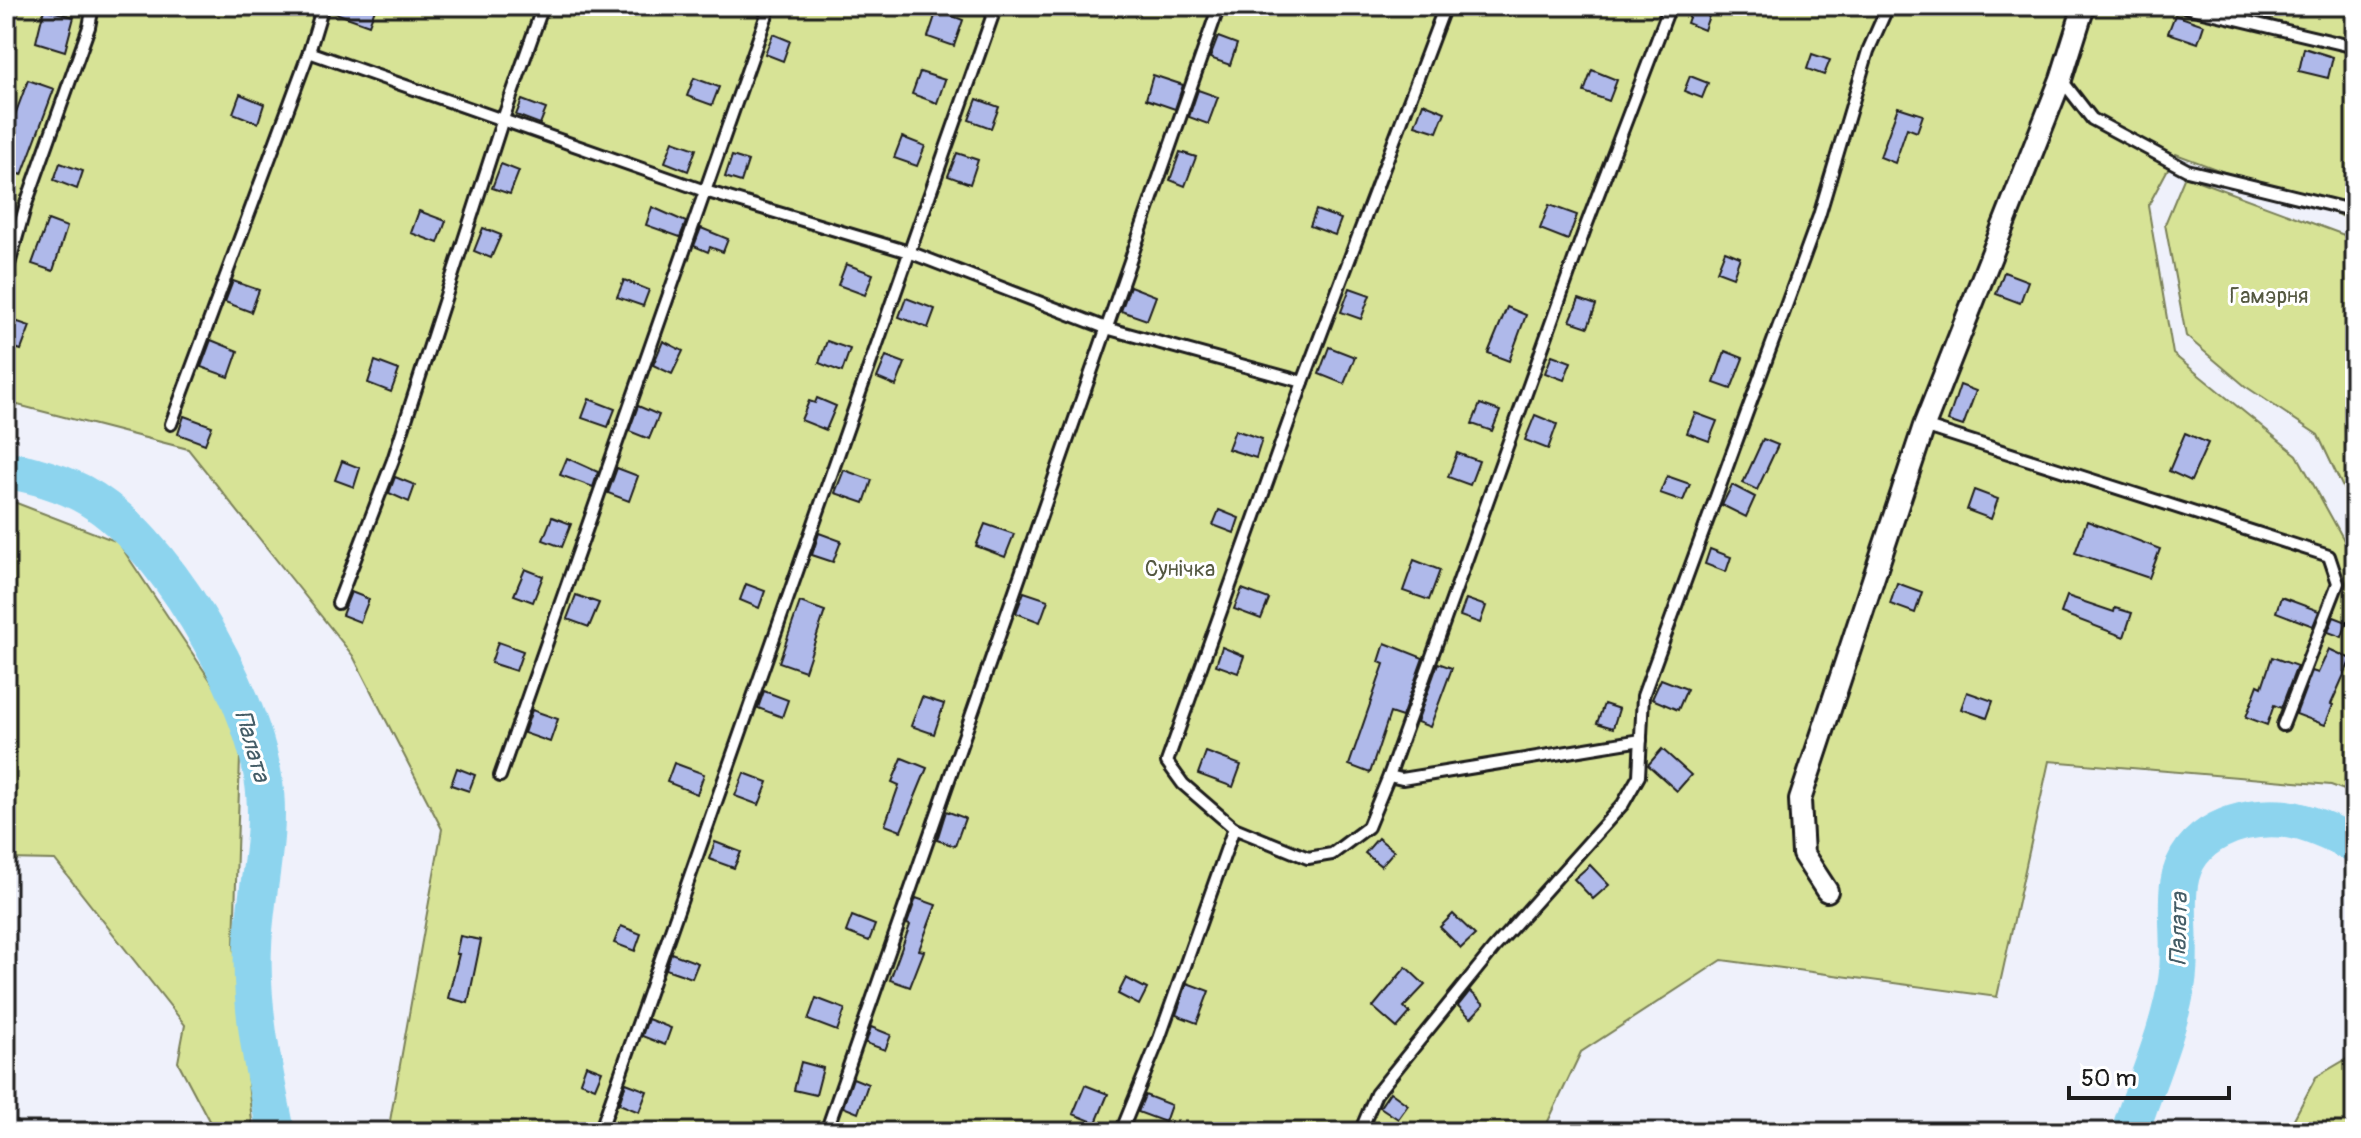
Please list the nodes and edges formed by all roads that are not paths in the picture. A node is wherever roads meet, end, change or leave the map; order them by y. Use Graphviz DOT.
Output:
graph roads {
  1 [pos="93,6"];
  2 [pos="323,6"];
  3 [pos="543,6"];
  4 [pos="770,6"];
  5 [pos="996,6"];
  6 [pos="1219,6"];
  7 [pos="1445,6"];
  8 [pos="1670,6"];
  9 [pos="1888,6"];
  10 [pos="2084,6"];
  11 [pos="2181,6"];
  12 [pos="2355,47"];
  13 [pos="309,52"];
  14 [pos="2061,79"];
  15 [pos="502,122"];
  16 [pos="705,191"];
  17 [pos="2355,211"];
  18 [pos="909,252"];
  19 [pos="6,275"];
  20 [pos="1106,328"];
  21 [pos="1303,382"];
  22 [pos="171,424"];
  23 [pos="1924,426"];
  24 [pos="338,603"];
  25 [pos="2283,725"];
  26 [pos="1641,740"];
  27 [pos="500,776"];
  28 [pos="1389,776"];
  29 [pos="1234,828"];
  30 [pos="1827,891"];
  31 [pos="600,1132"];
  32 [pos="826,1132"];
  33 [pos="1121,1132"];
  34 [pos="1360,1132"];
  1 -- 19 [label="lane"];
  2 -- 13 [label="lane"];
  3 -- 15 [label="lane"];
  4 -- 16 [label="lane"];
  5 -- 18 [label="lane"];
  6 -- 20 [label="lane"];
  7 -- 21 [label="lane"];
  8 -- 28 [label="lane"];
  9 -- 26 [label="lane"];
  10 -- 14 [label="street"];
  11 -- 12 [label="lane"];
  13 -- 15 [label="lane"];
  13 -- 22 [label="lane"];
  14 -- 17 [label="lane"];
  14 -- 23 [label="street"];
  15 -- 16 [label="lane"];
  15 -- 24 [label="lane"];
  16 -- 18 [label="lane"];
  16 -- 27 [label="lane"];
  18 -- 20 [label="lane"];
  18 -- 31 [label="lane"];
  20 -- 21 [label="lane"];
  20 -- 32 [label="lane"];
  21 -- 29 [label="lane"];
  23 -- 25 [label="lane"];
  23 -- 30 [label="street"];
  26 -- 28 [label="lane"];
  26 -- 34 [label="lane"];
  28 -- 29 [label="lane"];
  29 -- 33 [label="lane"];
}
